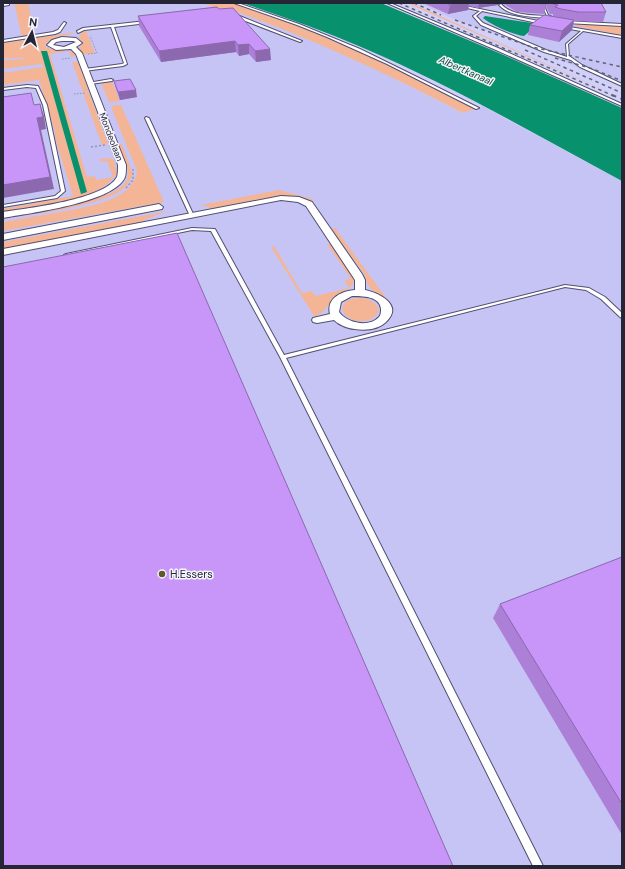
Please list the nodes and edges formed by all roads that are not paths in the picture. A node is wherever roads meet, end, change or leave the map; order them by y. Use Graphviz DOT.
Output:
graph roads {
  1 [pos="235,3"];
  2 [pos="388,3"];
  3 [pos="447,3"];
  4 [pos="542,3"];
  5 [pos="8,4"];
  6 [pos="476,4"];
  7 [pos="3,5"];
  8 [pos="500,5"];
  9 [pos="472,9"];
  10 [pos="481,11"];
  11 [pos="229,13"];
  12 [pos="549,18"];
  13 [pos="554,20"];
  14 [pos="149,21"];
  15 [pos="562,21"];
  16 [pos="65,23"];
  17 [pos="546,23"];
  18 [pos="622,25"];
  19 [pos="112,26"];
  20 [pos="560,26"];
  21 [pos="583,30"];
  22 [pos="78,32"];
  23 [pos="622,37"];
  24 [pos="70,38"];
  25 [pos="3,41"];
  26 [pos="301,41"];
  27 [pos="72,47"];
  28 [pos="572,59"];
  29 [pos="85,70"];
  30 [pos="110,80"];
  31 [pos="90,83"];
  32 [pos="622,85"];
  33 [pos="3,89"];
  34 [pos="622,105"];
  35 [pos="477,108"];
  36 [pos="147,118"];
  37 [pos="3,206"];
  38 [pos="159,208"];
  39 [pos="3,215"];
  40 [pos="192,216"];
  41 [pos="3,237"];
  42 [pos="3,252"];
  43 [pos="64,256"];
  44 [pos="360,292"];
  45 [pos="336,316"];
  46 [pos="622,316"];
  47 [pos="317,320"];
  48 [pos="283,357"];
  49 [pos="538,866"];
  1 -- 35 [label="lane"];
  2 -- 34 [label="lane"];
  3 -- 9 [label="lane"];
  4 -- 12 [label="lane"];
  5 -- 7 [label="lane"];
  6 -- 9 [label="lane"];
  8 -- 12 [label="lane"];
  9 -- 10 [label="lane"];
  10 -- 17 [label="lane"];
  10 -- 28 [label="lane"];
  11 -- 26 [label="lane"];
  12 -- 13 [label="lane"];
  14 -- 19 [label="lane"];
  15 -- 18 [label="lane"];
  16 -- 25 [label="lane"];
  19 -- 22 [label="lane"];
  19 -- 29 [label="lane"];
  20 -- 21 [label="lane"];
  21 -- 23 [label="lane"];
  21 -- 28 [label="lane"];
  22 -- 24 [label="street"];
  24 -- 27 [label="street"];
  24 -- 27 [label="street"];
  27 -- 29 [label="street, Mondeolaan"];
  28 -- 32 [label="lane"];
  29 -- 31 [label="street, Mondeolaan"];
  30 -- 31 [label="lane"];
  31 -- 39 [label="street, Mondeolaan"];
  33 -- 37 [label="lane"];
  36 -- 40 [label="lane"];
  38 -- 41 [label="street"];
  40 -- 42 [label="street"];
  40 -- 44 [label="street"];
  43 -- 48 [label="lane"];
  44 -- 45 [label="street"];
  44 -- 45 [label="street"];
  45 -- 47 [label="street"];
  46 -- 48 [label="lane"];
  48 -- 49 [label="lane"];
}
